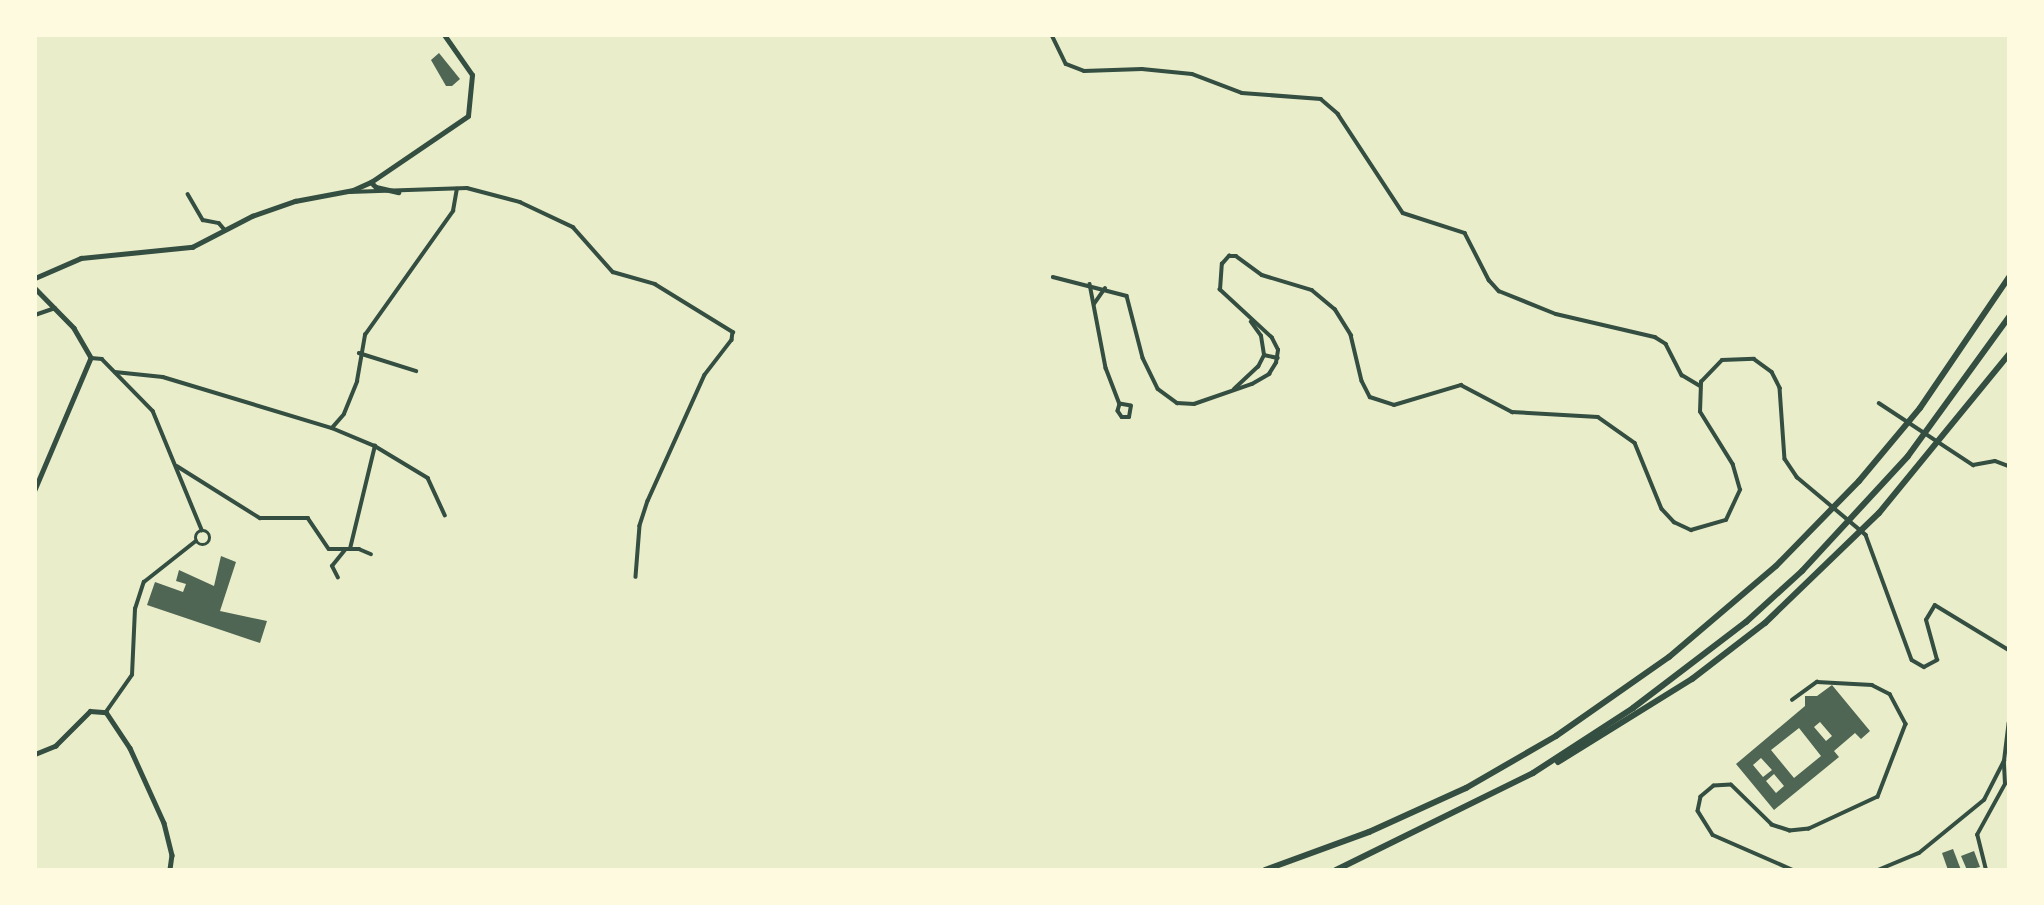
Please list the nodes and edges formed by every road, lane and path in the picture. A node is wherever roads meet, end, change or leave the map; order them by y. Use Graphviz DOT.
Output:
graph roads {
  1 [pos="444,35"];
  2 [pos="1052,35"];
  3 [pos="371,181"];
  4 [pos="457,189"];
  5 [pos="347,192"];
  6 [pos="398,192"];
  7 [pos="188,194"];
  8 [pos="225,230"];
  9 [pos="1053,276"];
  10 [pos="2009,276"];
  11 [pos="35,278"];
  12 [pos="1090,285"];
  13 [pos="35,288"];
  14 [pos="1105,288"];
  15 [pos="1094,306"];
  16 [pos="55,308"];
  17 [pos="35,315"];
  18 [pos="1245,315"];
  19 [pos="2009,317"];
  20 [pos="359,353"];
  21 [pos="2009,354"];
  22 [pos="1264,355"];
  23 [pos="91,358"];
  24 [pos="1278,358"];
  25 [pos="416,371"];
  26 [pos="115,372"];
  27 [pos="1700,387"];
  28 [pos="1233,390"];
  29 [pos="1879,403"];
  30 [pos="1121,404"];
  31 [pos="332,428"];
  32 [pos="375,446"];
  33 [pos="177,466"];
  34 [pos="2009,466"];
  35 [pos="35,490"];
  36 [pos="445,515"];
  37 [pos="202,530"];
  38 [pos="196,541"];
  39 [pos="348,550"];
  40 [pos="370,554"];
  41 [pos="636,577"];
  42 [pos="338,578"];
  43 [pos="2009,650"];
  44 [pos="1792,700"];
  45 [pos="106,712"];
  46 [pos="2009,723"];
  47 [pos="35,754"];
  48 [pos="2004,761"];
  49 [pos="1533,773"];
  50 [pos="170,870"];
  51 [pos="1265,870"];
  52 [pos="1336,870"];
  53 [pos="1793,870"];
  54 [pos="1878,870"];
  55 [pos="1986,870"];
  1 -- 3 [label="street"];
  2 -- 27 [label="street"];
  3 -- 5 [label="street"];
  3 -- 6 [label="street"];
  4 -- 6 [label="street"];
  4 -- 20 [label="street"];
  4 -- 41 [label="street"];
  5 -- 6 [label="street"];
  5 -- 8 [label="street"];
  7 -- 8 [label="street"];
  8 -- 11 [label="street"];
  9 -- 12 [label="street"];
  10 -- 51 [label="highway"];
  12 -- 14 [label="street"];
  12 -- 15 [label="street"];
  13 -- 16 [label="street"];
  14 -- 15 [label="street"];
  14 -- 28 [label="street"];
  15 -- 30 [label="street"];
  16 -- 17 [label="street"];
  16 -- 23 [label="street"];
  18 -- 22 [label="street"];
  18 -- 24 [label="street"];
  18 -- 27 [label="street"];
  19 -- 49 [label="highway"];
  20 -- 25 [label="street"];
  20 -- 31 [label="street"];
  21 -- 49 [label="highway"];
  22 -- 24 [label="street"];
  22 -- 28 [label="street"];
  23 -- 26 [label="street"];
  23 -- 35 [label="street"];
  24 -- 28 [label="street"];
  26 -- 31 [label="street"];
  26 -- 33 [label="street"];
  27 -- 43 [label="street"];
  29 -- 34 [label="street"];
  30 -- 30 [label="street"];
  31 -- 32 [label="street"];
  32 -- 36 [label="street"];
  32 -- 39 [label="street"];
  33 -- 37 [label="street"];
  33 -- 39 [label="street"];
  37 -- 38 [label="street"];
  37 -- 38 [label="street"];
  38 -- 45 [label="street"];
  39 -- 40 [label="street"];
  39 -- 42 [label="street"];
  44 -- 53 [label="street"];
  45 -- 47 [label="street"];
  45 -- 50 [label="street"];
  46 -- 48 [label="street"];
  48 -- 54 [label="street"];
  48 -- 55 [label="street"];
  49 -- 52 [label="highway"];
}
